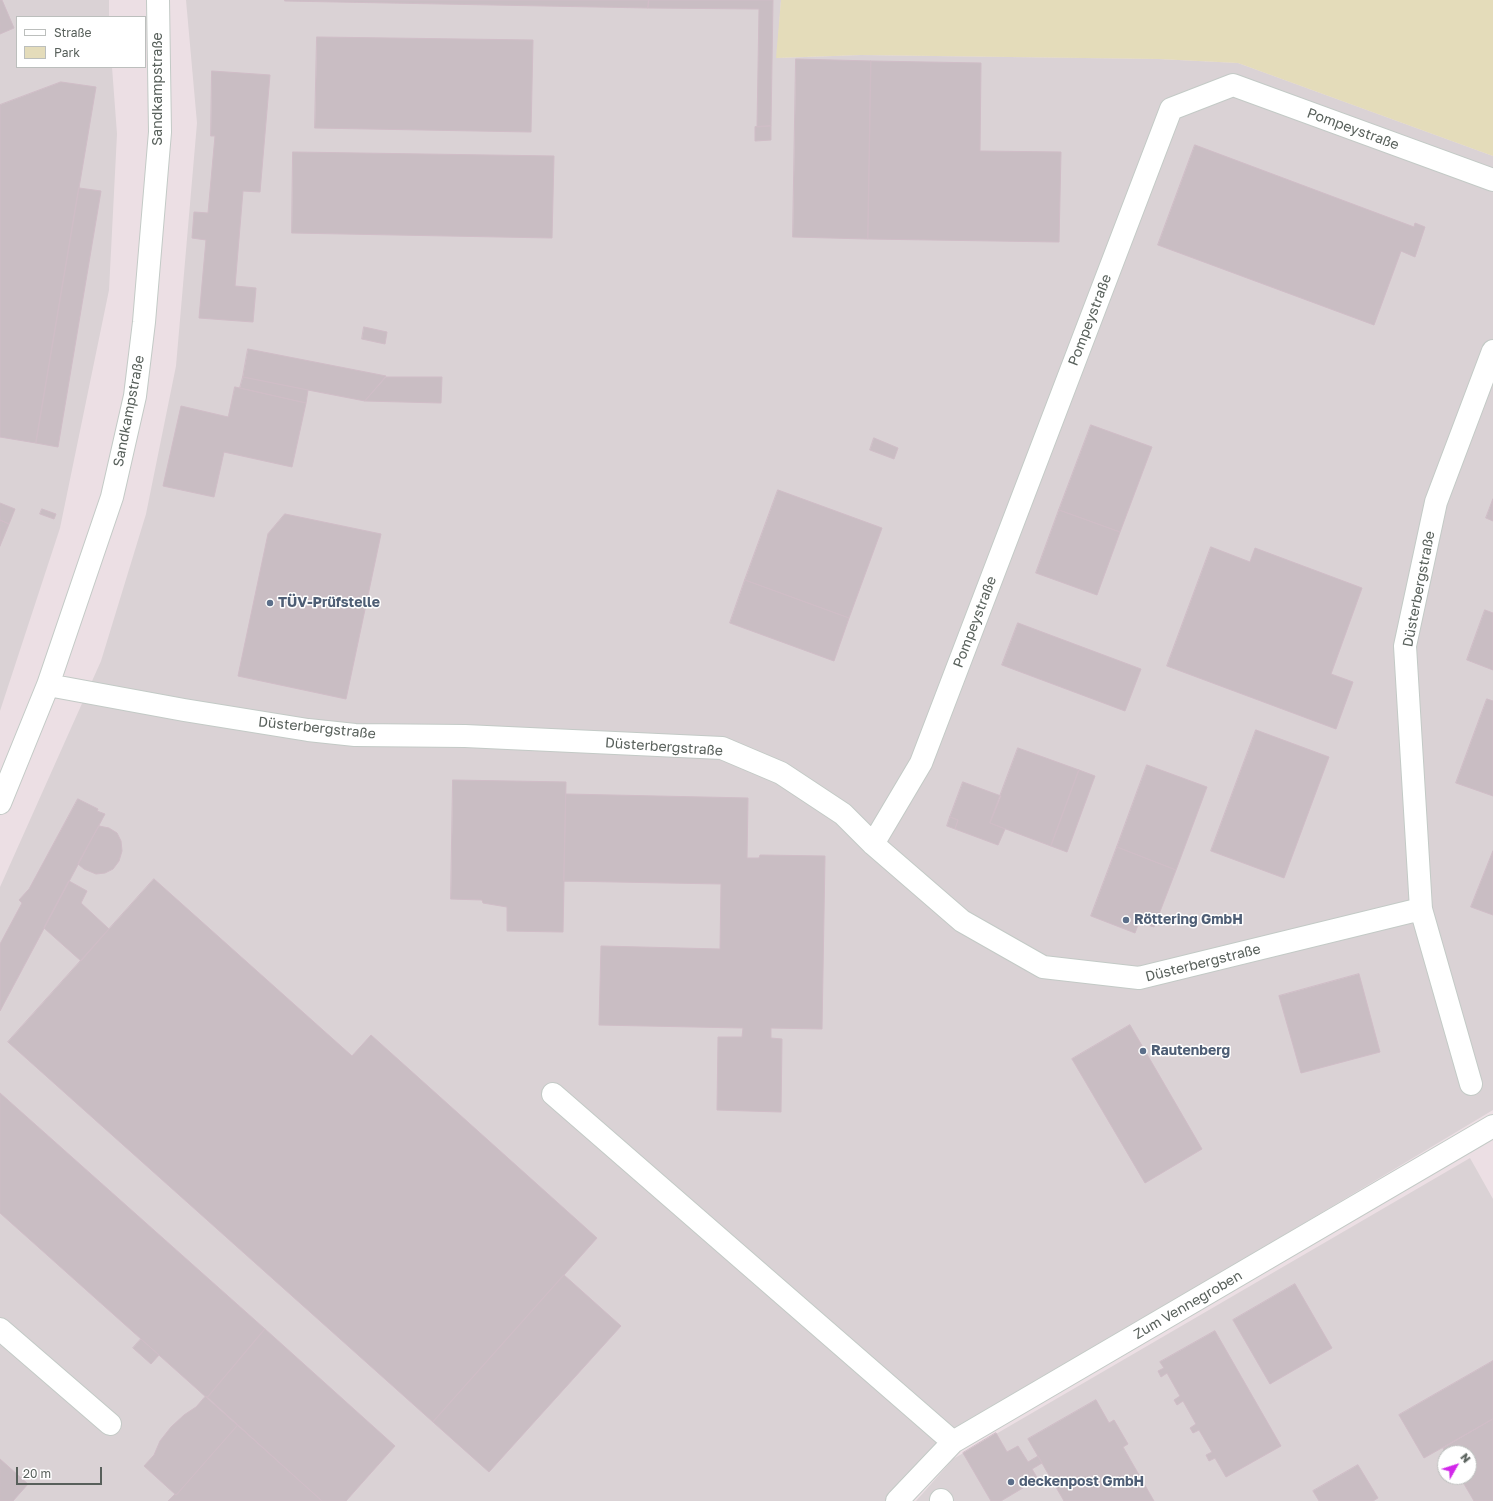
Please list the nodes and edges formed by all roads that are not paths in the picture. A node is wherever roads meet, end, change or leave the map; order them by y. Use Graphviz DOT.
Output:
graph roads {
  1 [pos="158,0"];
  2 [pos="1493,180"];
  3 [pos="1493,351"];
  4 [pos="48,685"];
  5 [pos="0,803"];
  6 [pos="873,844"];
  7 [pos="1422,909"];
  8 [pos="1471,1084"];
  9 [pos="553,1094"];
  10 [pos="1493,1126"];
  11 [pos="0,1329"];
  12 [pos="110,1424"];
  13 [pos="953,1442"];
  14 [pos="897,1501"];
  1 -- 4 [label="street, Sandkampstraße"];
  2 -- 6 [label="street, Pompeystraße"];
  3 -- 7 [label="street, Düsterbergstraße"];
  4 -- 5 [label="street, Sandkampstraße"];
  4 -- 6 [label="street, Düsterbergstraße"];
  6 -- 7 [label="street, Düsterbergstraße"];
  7 -- 8 [label="street, Düsterbergstraße"];
  9 -- 13 [label="street"];
  10 -- 13 [label="street, Zum Vennegroben"];
  11 -- 12 [label="street"];
  13 -- 14 [label="street, Zum Vennegroben"];
}
